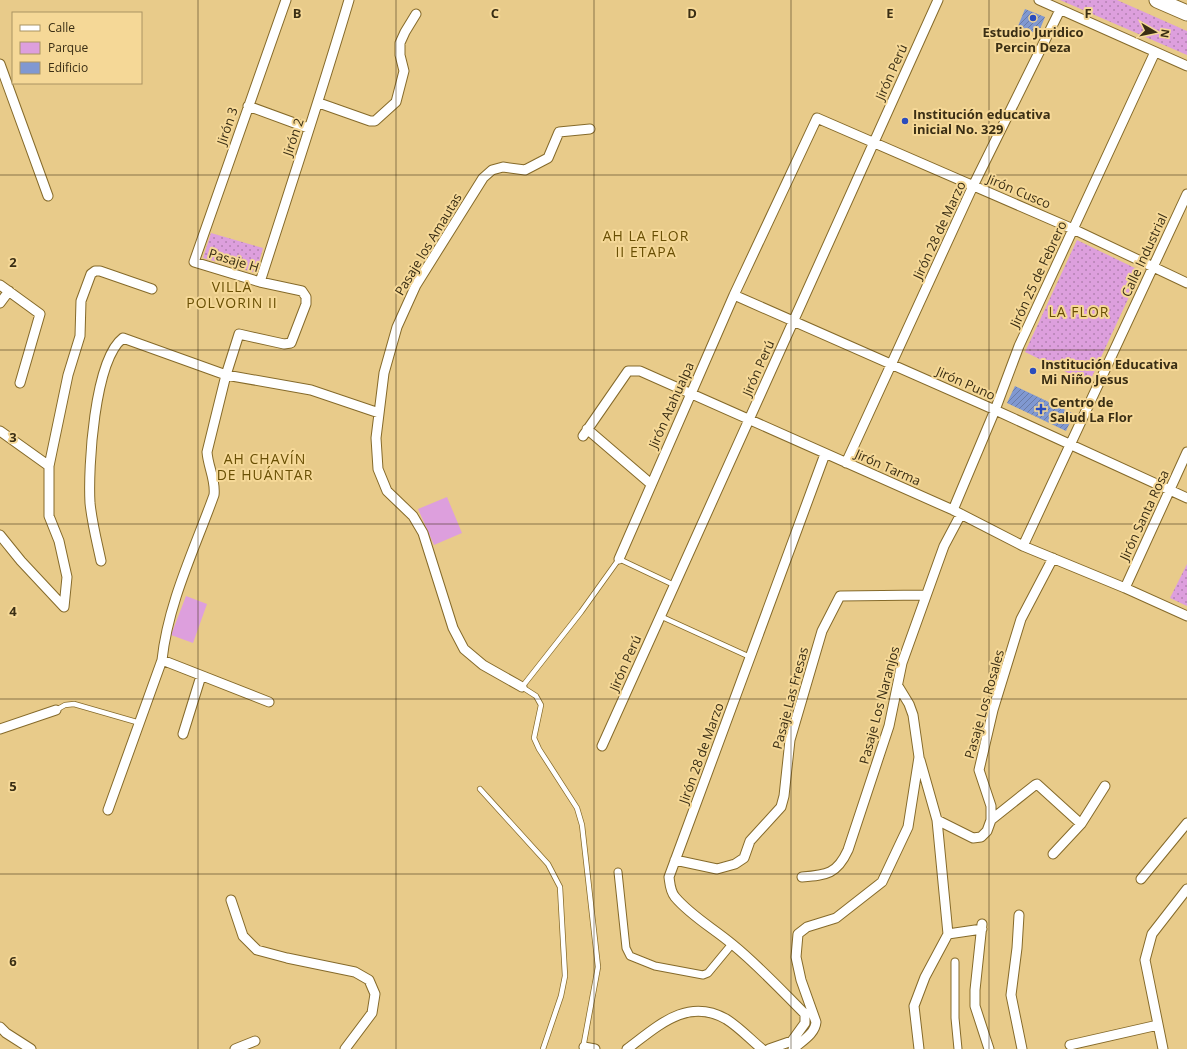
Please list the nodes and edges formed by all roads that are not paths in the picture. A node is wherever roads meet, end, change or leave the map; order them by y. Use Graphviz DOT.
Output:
graph roads {
  1 [pos="286,0"];
  2 [pos="349,0"];
  3 [pos="938,0"];
  4 [pos="1039,0"];
  5 [pos="1157,0"];
  6 [pos="1060,10"];
  7 [pos="1187,13"];
  8 [pos="416,14"];
  9 [pos="1155,52"];
  10 [pos="0,64"];
  11 [pos="1187,66"];
  12 [pos="318,103"];
  13 [pos="248,106"];
  14 [pos="817,118"];
  15 [pos="308,128"];
  16 [pos="590,129"];
  17 [pos="874,142"];
  18 [pos="973,186"];
  19 [pos="1187,194"];
  20 [pos="48,196"];
  21 [pos="1073,229"];
  22 [pos="194,262"];
  23 [pos="1153,267"];
  24 [pos="260,282"];
  25 [pos="1187,283"];
  26 [pos="0,285"];
  27 [pos="152,289"];
  28 [pos="9,291"];
  29 [pos="734,294"];
  30 [pos="0,303"];
  31 [pos="794,321"];
  32 [pos="891,365"];
  33 [pos="226,375"];
  34 [pos="20,383"];
  35 [pos="691,394"];
  36 [pos="996,410"];
  37 [pos="379,413"];
  38 [pos="749,420"];
  39 [pos="0,430"];
  40 [pos="1070,445"];
  41 [pos="1187,452"];
  42 [pos="825,454"];
  43 [pos="846,463"];
  44 [pos="49,466"];
  45 [pos="651,484"];
  46 [pos="1170,490"];
  47 [pos="1187,498"];
  48 [pos="957,512"];
  49 [pos="0,535"];
  50 [pos="1023,546"];
  51 [pos="1053,558"];
  52 [pos="619,559"];
  53 [pos="101,561"];
  54 [pos="674,586"];
  55 [pos="1124,588"];
  56 [pos="925,595"];
  57 [pos="660,616"];
  58 [pos="1187,616"];
  59 [pos="750,657"];
  60 [pos="162,660"];
  61 [pos="201,676"];
  62 [pos="898,686"];
  63 [pos="522,687"];
  64 [pos="269,702"];
  65 [pos="56,710"];
  66 [pos="140,723"];
  67 [pos="0,729"];
  68 [pos="183,734"];
  69 [pos="602,746"];
  70 [pos="919,757"];
  71 [pos="1105,786"];
  72 [pos="480,789"];
  73 [pos="108,810"];
  74 [pos="937,820"];
  75 [pos="991,820"];
  76 [pos="1187,823"];
  77 [pos="1081,824"];
  78 [pos="1053,854"];
  79 [pos="675,860"];
  80 [pos="618,872"];
  81 [pos="802,877"];
  82 [pos="1141,879"];
  83 [pos="1187,889"];
  84 [pos="231,900"];
  85 [pos="1019,915"];
  86 [pos="948,934"];
  87 [pos="732,944"];
  88 [pos="955,962"];
  89 [pos="1158,1025"];
  90 [pos="0,1027"];
  91 [pos="255,1041"];
  92 [pos="1070,1045"];
  93 [pos="583,1048"];
  94 [pos="31,1049"];
  95 [pos="236,1049"];
  96 [pos="345,1049"];
  97 [pos="543,1049"];
  98 [pos="594,1049"];
  99 [pos="627,1049"];
  100 [pos="762,1049"];
  101 [pos="769,1049"];
  102 [pos="793,1049"];
  103 [pos="919,1049"];
  104 [pos="958,1049"];
  105 [pos="989,1049"];
  106 [pos="1022,1049"];
  107 [pos="1163,1049"];
  1 -- 13 [label="street, Jirón 3"];
  2 -- 12 [label="street, Jirón 2"];
  3 -- 17 [label="street, Jirón Perú"];
  4 -- 6 [label="street"];
  5 -- 7 [label="highway"];
  6 -- 9 [label="street"];
  6 -- 18 [label="street, Jirón 28 de Marzo"];
  8 -- 12 [label="street"];
  9 -- 11 [label="street"];
  9 -- 21 [label="street, Jirón 25 de Febrero"];
  10 -- 20 [label="street"];
  12 -- 15 [label="street, Jirón 2"];
  13 -- 15 [label="street"];
  13 -- 22 [label="street, Jirón 3"];
  14 -- 17 [label="street, Jirón Cusco"];
  14 -- 29 [label="street, Jirón Atahualpa"];
  15 -- 24 [label="street, Jirón 2"];
  16 -- 37 [label="street, Pasaje los Amautas"];
  17 -- 18 [label="street, Jirón Cusco"];
  17 -- 31 [label="street, Jirón Perú"];
  18 -- 21 [label="street, Jirón Cusco"];
  18 -- 32 [label="street, Jirón 28 de Marzo"];
  19 -- 23 [label="street, Calle Industrial"];
  21 -- 23 [label="street, Jirón Cusco"];
  21 -- 36 [label="street, Jirón 25 de Febrero"];
  22 -- 24 [label="street, Pasaje H"];
  23 -- 25 [label="street, Jirón Cusco"];
  23 -- 40 [label="street, Calle Industrial"];
  24 -- 33 [label="street, Pasaje H"];
  26 -- 28 [label="street"];
  27 -- 44 [label="street"];
  28 -- 30 [label="street"];
  28 -- 34 [label="street"];
  29 -- 31 [label="street, Jirón Puno"];
  29 -- 35 [label="street, Jirón Atahualpa"];
  31 -- 32 [label="street, Jirón Puno"];
  31 -- 38 [label="street, Jirón Perú"];
  32 -- 36 [label="street, Jirón Puno"];
  32 -- 43 [label="street, Jirón 28 de Marzo"];
  33 -- 37 [label="street"];
  33 -- 53 [label="street"];
  33 -- 60 [label="street"];
  35 -- 38 [label="street, Jirón Tarma"];
  35 -- 45 [label="street, Jirón Atahualpa"];
  35 -- 45 [label="street, Jirón Tarma"];
  36 -- 40 [label="street, Jirón Puno"];
  36 -- 48 [label="street, Jirón 25 de Febrero"];
  37 -- 63 [label="street, Pasaje los Amautas"];
  38 -- 42 [label="street, Jirón Tarma"];
  38 -- 54 [label="street, Jirón Perú"];
  39 -- 44 [label="street"];
  40 -- 46 [label="street, Jirón Puno"];
  40 -- 50 [label="street, Calle Industrial"];
  41 -- 46 [label="street, Jirón Santa Rosa"];
  42 -- 43 [label="street, Jirón Tarma"];
  42 -- 59 [label="street, Jirón 28 de Marzo"];
  43 -- 48 [label="street, Jirón Tarma"];
  44 -- 49 [label="street"];
  45 -- 52 [label="street, Jirón Atahualpa"];
  46 -- 47 [label="street, Jirón Puno"];
  46 -- 55 [label="street, Jirón Santa Rosa"];
  48 -- 50 [label="street, Jirón Tarma"];
  48 -- 56 [label="street, Pasaje Los Naranjos"];
  50 -- 51 [label="street, Jirón Tarma"];
  51 -- 55 [label="street, Jirón Tarma"];
  51 -- 75 [label="street, Pasaje Los Rosales"];
  52 -- 54 [label="lane"];
  52 -- 63 [label="lane, Jirón Atahualpa"];
  54 -- 57 [label="street, Jirón Perú"];
  55 -- 58 [label="street, Jirón Tarma"];
  56 -- 62 [label="street, Pasaje Los Naranjos"];
  56 -- 79 [label="street, Pasaje Las Fresas"];
  57 -- 59 [label="lane"];
  57 -- 69 [label="street, Jirón Perú"];
  59 -- 79 [label="street, Jirón 28 de Marzo"];
  60 -- 61 [label="street"];
  60 -- 66 [label="street"];
  61 -- 64 [label="street"];
  61 -- 68 [label="street"];
  62 -- 70 [label="street"];
  62 -- 81 [label="street, Pasaje Los Naranjos"];
  63 -- 93 [label="lane"];
  65 -- 66 [label="lane"];
  65 -- 67 [label="street"];
  66 -- 73 [label="street"];
  70 -- 74 [label="street"];
  70 -- 102 [label="street"];
  71 -- 77 [label="street"];
  72 -- 97 [label="lane"];
  74 -- 75 [label="street"];
  74 -- 86 [label="street"];
  75 -- 77 [label="street"];
  76 -- 82 [label="street"];
  77 -- 78 [label="street"];
  79 -- 87 [label="street, Jirón 28 de Marzo"];
  80 -- 87 [label="street"];
  83 -- 89 [label="street"];
  84 -- 96 [label="street"];
  85 -- 106 [label="street"];
  86 -- 103 [label="street"];
  86 -- 105 [label="street"];
  87 -- 101 [label="street, Jirón 28 de Marzo"];
  88 -- 104 [label="street"];
  89 -- 92 [label="street"];
  89 -- 107 [label="street"];
  90 -- 94 [label="street"];
  91 -- 95 [label="street"];
  93 -- 98 [label="street"];
  99 -- 100 [label="street"];
}
